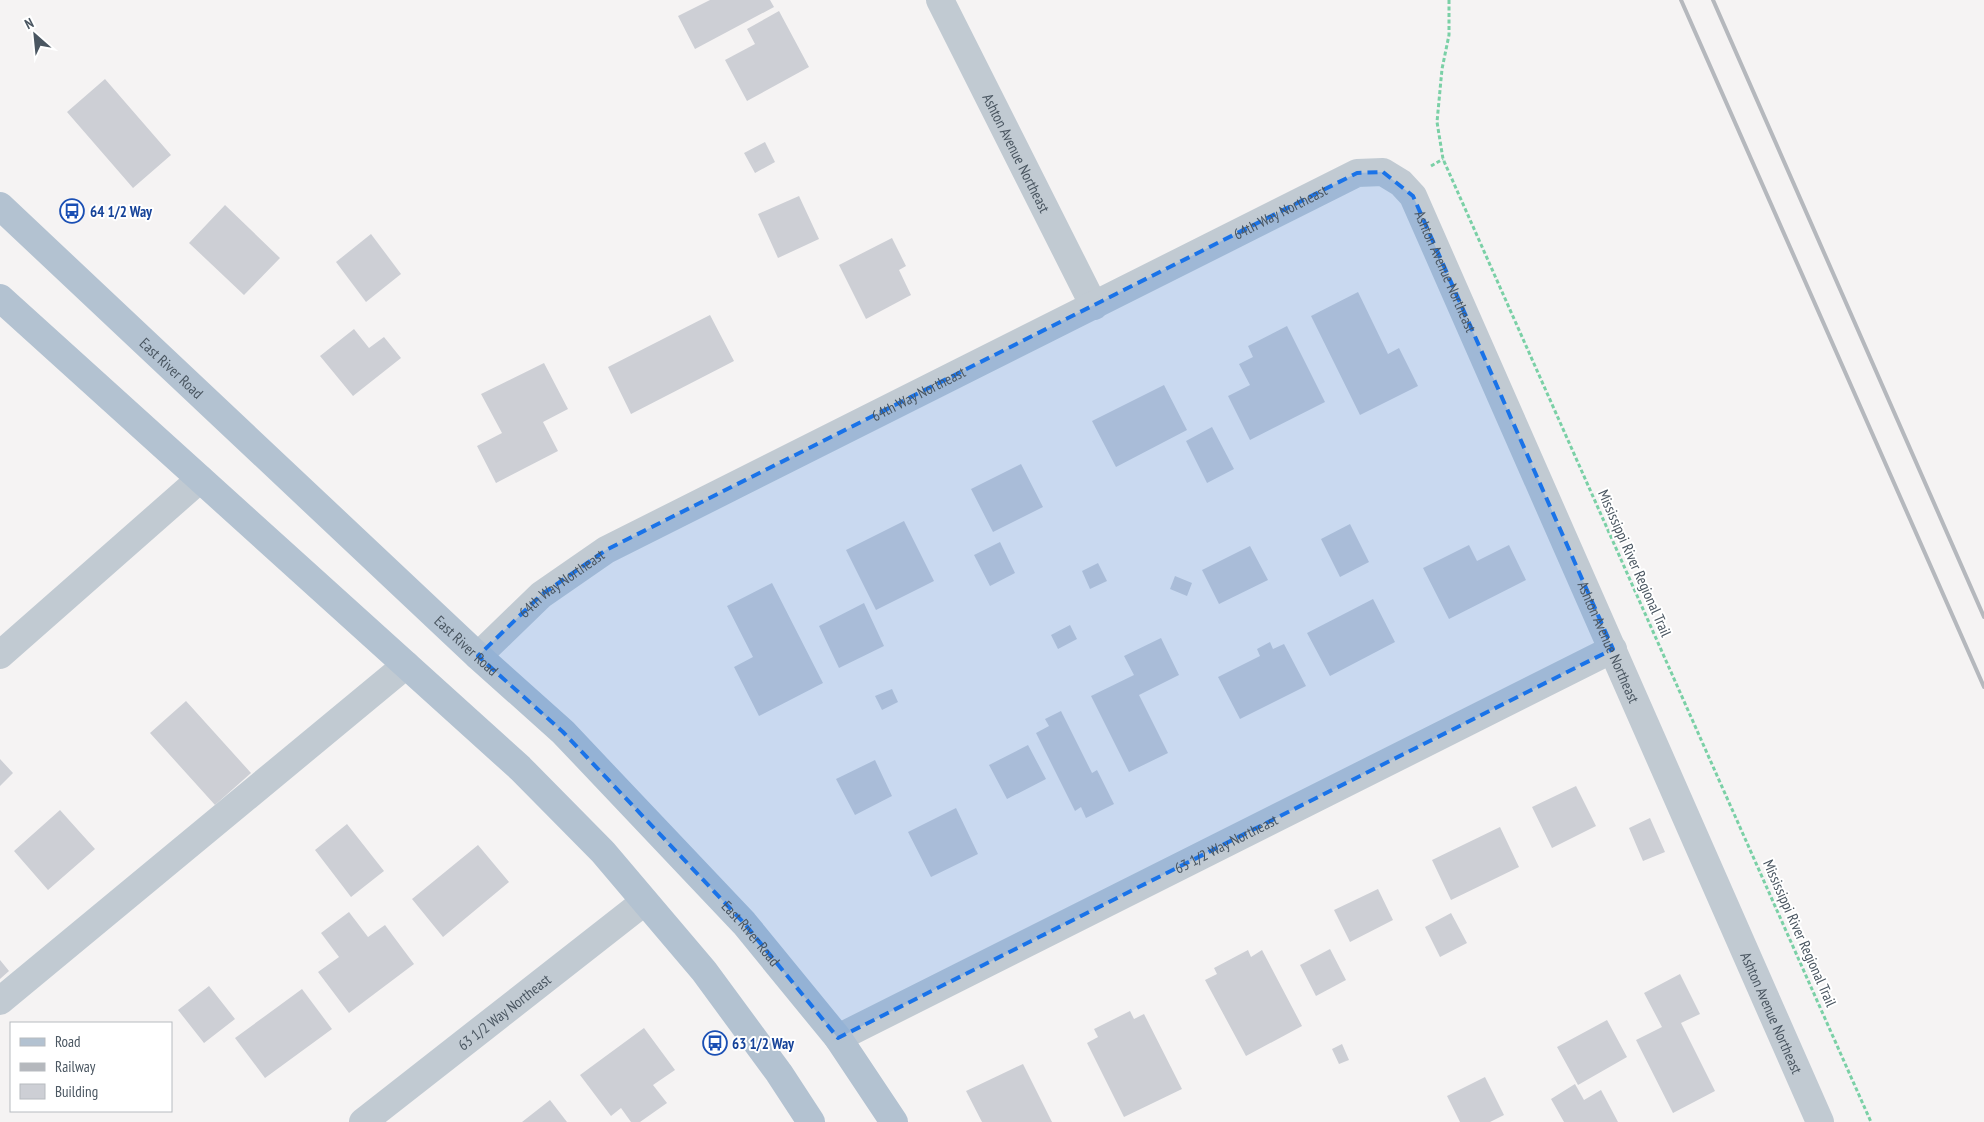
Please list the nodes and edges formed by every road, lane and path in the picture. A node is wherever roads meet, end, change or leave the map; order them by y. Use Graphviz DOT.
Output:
graph roads {
  1 [pos="940,0"];
  2 [pos="1449,0"];
  3 [pos="1383,172"];
  4 [pos="0,206"];
  5 [pos="0,298"];
  6 [pos="1094,306"];
  7 [pos="200,479"];
  8 [pos="1613,649"];
  9 [pos="0,655"];
  10 [pos="478,656"];
  11 [pos="406,665"];
  12 [pos="644,902"];
  13 [pos="0,1001"];
  14 [pos="838,1038"];
  15 [pos="363,1122"];
  16 [pos="811,1122"];
  17 [pos="894,1122"];
  18 [pos="1820,1122"];
  19 [pos="1871,1122"];
  1 -- 6 [label="street, Ashton Avenue Northeast"];
  2 -- 19 [label="path, Mississippi River Regional Trail"];
  3 -- 6 [label="street, 64th Way Northeast"];
  3 -- 8 [label="street, Ashton Avenue Northeast"];
  4 -- 10 [label="main road, East River Road"];
  5 -- 7 [label="main road"];
  6 -- 10 [label="street, 64th Way Northeast"];
  7 -- 9 [label="street"];
  7 -- 11 [label="main road"];
  8 -- 14 [label="street, 63 1/2 Way Northeast"];
  8 -- 18 [label="street, Ashton Avenue Northeast"];
  10 -- 14 [label="main road, East River Road"];
  11 -- 12 [label="main road"];
  11 -- 13 [label="street"];
  12 -- 15 [label="street, 63 1/2 Way Northeast"];
  12 -- 16 [label="main road"];
  14 -- 17 [label="main road, East River Road"];
}
